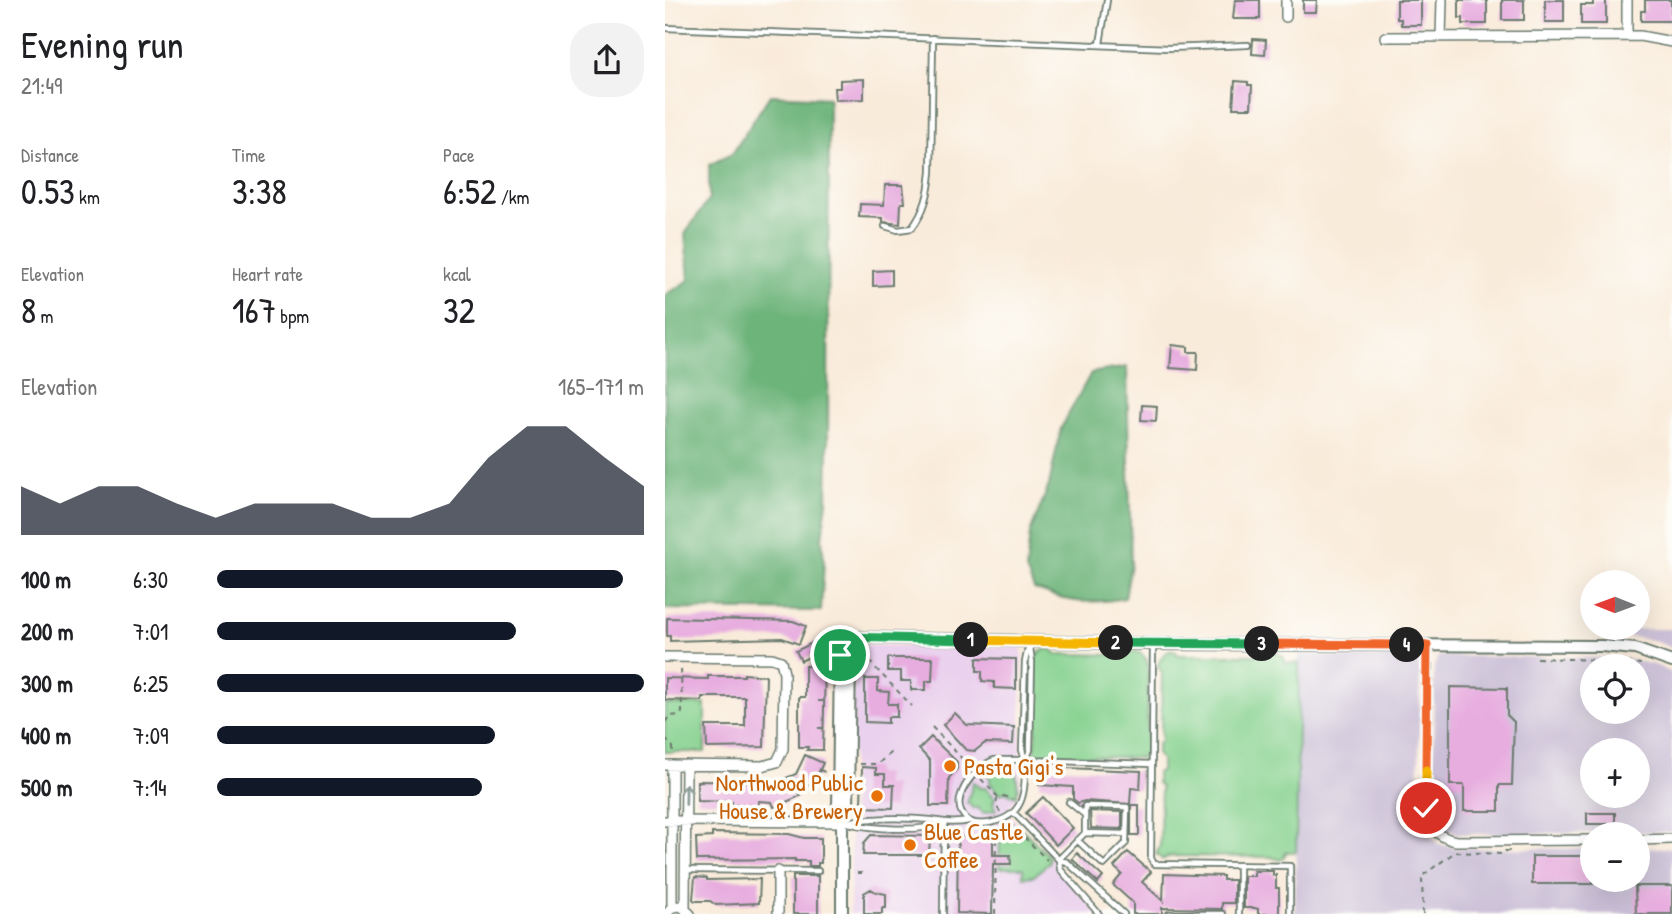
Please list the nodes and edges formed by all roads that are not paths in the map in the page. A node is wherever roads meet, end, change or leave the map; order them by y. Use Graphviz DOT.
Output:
graph roads {
  1 [pos="1107,0"];
  2 [pos="1286,0"];
  3 [pos="1442,0"];
  4 [pos="1627,0"];
  5 [pos="1286,17"];
  6 [pos="665,28"];
  7 [pos="1627,36"];
  8 [pos="1385,37"];
  9 [pos="1441,37"];
  10 [pos="933,38"];
  11 [pos="1672,42"];
  12 [pos="1100,44"];
  13 [pos="1248,45"];
  14 [pos="885,226"];
  15 [pos="1030,641"];
  16 [pos="1153,644"];
  17 [pos="1427,645"];
  18 [pos="665,657"];
  19 [pos="1672,662"];
  20 [pos="1025,760"];
  21 [pos="1152,764"];
  22 [pos="669,765"];
  23 [pos="686,765"];
  24 [pos="1069,802"];
  25 [pos="1014,813"];
  26 [pos="1085,815"];
  27 [pos="669,821"];
  28 [pos="969,821"];
  29 [pos="686,822"];
  30 [pos="842,822"];
  31 [pos="944,824"];
  32 [pos="1085,833"];
  33 [pos="1126,834"];
  34 [pos="1672,839"];
  35 [pos="1077,840"];
  36 [pos="1650,840"];
  37 [pos="1580,841"];
  38 [pos="1059,860"];
  39 [pos="1238,865"];
  40 [pos="668,870"];
  41 [pos="685,870"];
  42 [pos="778,871"];
  43 [pos="818,871"];
  44 [pos="669,911"];
  45 [pos="687,911"];
  46 [pos="778,914"];
  47 [pos="842,914"];
  48 [pos="943,914"];
  49 [pos="1099,914"];
  50 [pos="1124,914"];
  51 [pos="1169,914"];
  52 [pos="1223,914"];
  53 [pos="1239,914"];
  54 [pos="1290,914"];
  1 -- 12 [label="lane"];
  2 -- 5 [label="street"];
  3 -- 9 [label="street"];
  4 -- 7 [label="street"];
  6 -- 10 [label="lane"];
  7 -- 9 [label="street"];
  7 -- 11 [label="street"];
  8 -- 9 [label="street"];
  10 -- 12 [label="lane"];
  10 -- 14 [label="lane"];
  12 -- 13 [label="lane"];
  15 -- 16 [label="street"];
  15 -- 20 [label="lane"];
  15 -- 30 [label="street"];
  16 -- 17 [label="street"];
  16 -- 21 [label="lane"];
  17 -- 19 [label="street"];
  17 -- 37 [label="street"];
  18 -- 23 [label="street"];
  20 -- 21 [label="lane"];
  20 -- 25 [label="lane"];
  20 -- 28 [label="lane"];
  21 -- 39 [label="lane"];
  22 -- 23 [label="street"];
  22 -- 27 [label="street"];
  29 -- 23 [label="street, one-way"];
  24 -- 26 [label="lane"];
  25 -- 28 [label="lane"];
  25 -- 38 [label="lane"];
  26 -- 32 [label="lane"];
  26 -- 33 [label="lane"];
  27 -- 29 [label="street"];
  27 -- 40 [label="street"];
  28 -- 31 [label="lane"];
  29 -- 30 [label="street"];
  29 -- 41 [label="street"];
  30 -- 31 [label="lane"];
  30 -- 47 [label="street"];
  31 -- 48 [label="lane"];
  32 -- 33 [label="lane"];
  32 -- 35 [label="lane"];
  33 -- 35 [label="lane"];
  34 -- 36 [label="street"];
  35 -- 38 [label="lane"];
  38 -- 49 [label="lane"];
  38 -- 50 [label="lane"];
  39 -- 53 [label="lane"];
  39 -- 54 [label="lane"];
  40 -- 44 [label="street"];
  41 -- 42 [label="lane"];
  41 -- 45 [label="street"];
  42 -- 43 [label="lane"];
  42 -- 46 [label="street"];
  44 -- 45 [label="street"];
  51 -- 52 [label="lane"];
}
